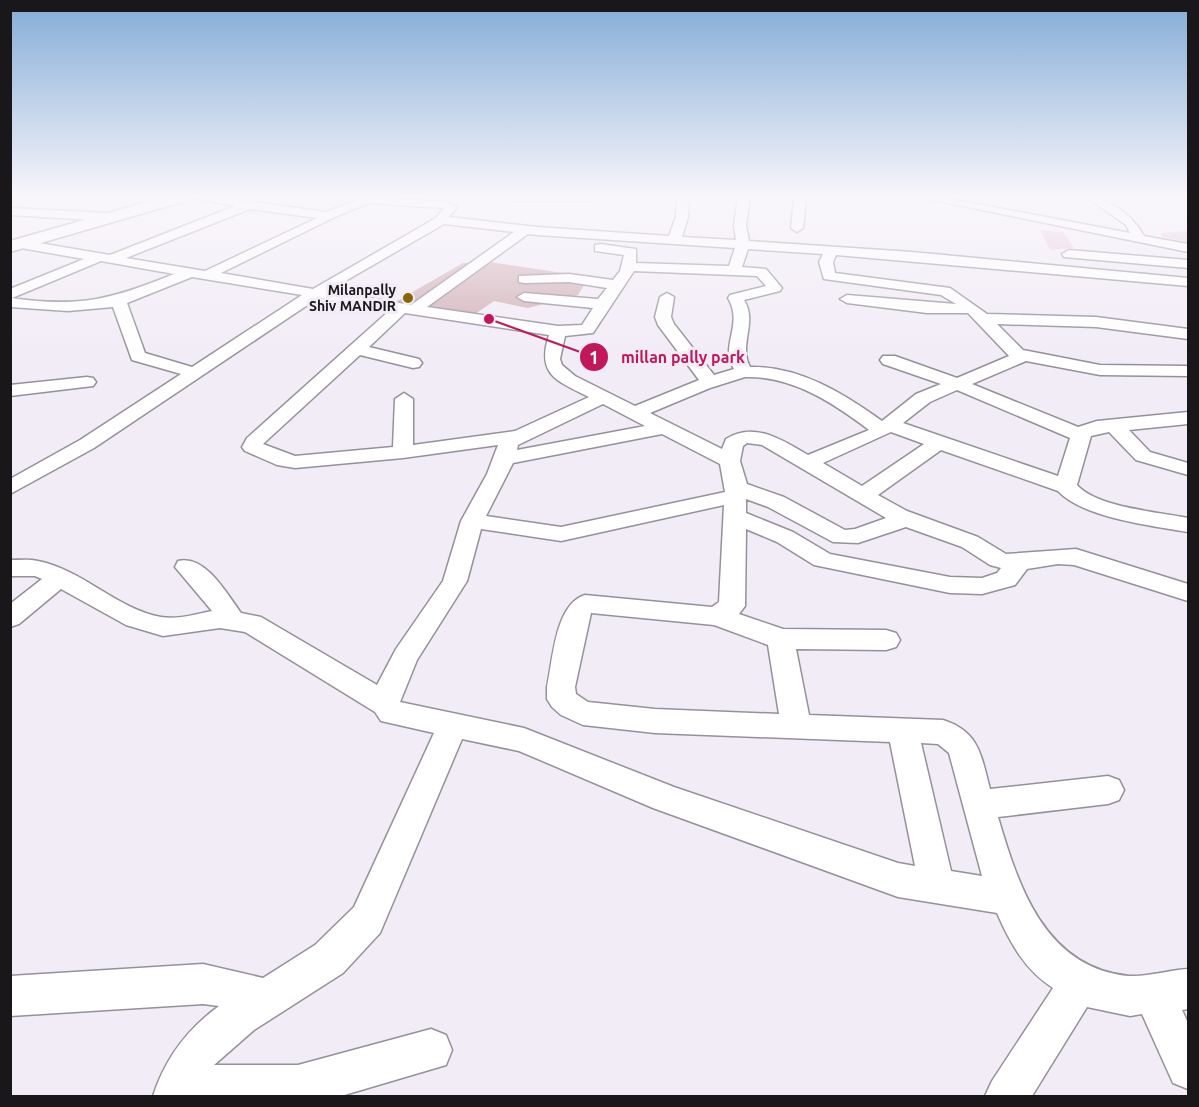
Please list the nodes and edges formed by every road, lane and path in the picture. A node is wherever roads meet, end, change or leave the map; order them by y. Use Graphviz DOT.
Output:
graph roads {
  1 [pos="741,249"];
  2 [pos="41,250"];
  3 [pos="129,250"];
  4 [pos="260,250"];
  5 [pos="390,250"];
  6 [pos="496,250"];
  7 [pos="616,250"];
  8 [pos="745,250"];
  9 [pos="1070,254"];
  10 [pos="1117,258"];
  11 [pos="104,259"];
  12 [pos="829,262"];
  13 [pos="1188,264"];
  14 [pos="559,265"];
  15 [pos="628,269"];
  16 [pos="732,271"];
  17 [pos="189,273"];
  18 [pos="207,275"];
  19 [pos="1128,276"];
  20 [pos="524,279"];
  21 [pos="1188,282"];
  22 [pos="618,285"];
  23 [pos="315,293"];
  24 [pos="10,294"];
  25 [pos="524,297"];
  26 [pos="667,297"];
  27 [pos="847,299"];
  28 [pos="119,301"];
  29 [pos="10,302"];
  30 [pos="602,304"];
  31 [pos="409,308"];
  32 [pos="978,314"];
  33 [pos="874,316"];
  34 [pos="558,331"];
  35 [pos="1188,334"];
  36 [pos="357,349"];
  37 [pos="1018,354"];
  38 [pos="889,360"];
  39 [pos="413,363"];
  40 [pos="1188,371"];
  41 [pos="745,372"];
  42 [pos="195,373"];
  43 [pos="87,382"];
  44 [pos="711,383"];
  45 [pos="956,383"];
  46 [pos="10,391"];
  47 [pos="602,398"];
  48 [pos="404,399"];
  49 [pos="633,413"];
  50 [pos="1188,418"];
  51 [pos="1114,425"];
  52 [pos="664,428"];
  53 [pos="886,428"];
  54 [pos="1081,435"];
  55 [pos="938,443"];
  56 [pos="509,447"];
  57 [pos="403,452"];
  58 [pos="449,456"];
  59 [pos="730,461"];
  60 [pos="806,463"];
  61 [pos="1188,469"];
  62 [pos="1066,486"];
  63 [pos="10,488"];
  64 [pos="863,495"];
  65 [pos="736,500"];
  66 [pos="906,519"];
  67 [pos="472,521"];
  68 [pos="1188,525"];
  69 [pos="1019,562"];
  70 [pos="187,567"];
  71 [pos="10,568"];
  72 [pos="60,578"];
  73 [pos="1188,593"];
  74 [pos="717,616"];
  75 [pos="10,618"];
  76 [pos="231,619"];
  77 [pos="782,639"];
  78 [pos="886,640"];
  79 [pos="385,704"];
  80 [pos="453,724"];
  81 [pos="796,726"];
  82 [pos="903,730"];
  83 [pos="1108,790"];
  84 [pos="979,805"];
  85 [pos="938,888"];
  86 [pos="1005,897"];
  87 [pos="1078,985"];
  88 [pos="1171,992"];
  89 [pos="10,996"];
  90 [pos="266,999"];
  91 [pos="431,1050"];
  92 [pos="1188,1068"];
  93 [pos="176,1092"];
  94 [pos="1007,1096"];
  1 -- 16 [label="street"];
  2 -- 11 [label="street"];
  3 -- 11 [label="street"];
  4 -- 18 [label="street"];
  5 -- 23 [label="street"];
  6 -- 31 [label="street"];
  7 -- 15 [label="street"];
  8 -- 12 [label="street"];
  9 -- 10 [label="street"];
  10 -- 13 [label="street"];
  10 -- 19 [label="street"];
  11 -- 17 [label="street"];
  11 -- 24 [label="street"];
  12 -- 19 [label="street"];
  12 -- 27 [label="street"];
  12 -- 32 [label="street"];
  14 -- 15 [label="street"];
  15 -- 16 [label="street"];
  15 -- 22 [label="street"];
  16 -- 41 [label="street"];
  17 -- 18 [label="street"];
  17 -- 28 [label="street"];
  18 -- 23 [label="street"];
  19 -- 21 [label="street"];
  20 -- 22 [label="street"];
  22 -- 30 [label="street"];
  23 -- 31 [label="street"];
  23 -- 42 [label="street"];
  25 -- 30 [label="street"];
  26 -- 44 [label="street"];
  27 -- 32 [label="street"];
  27 -- 33 [label="street"];
  28 -- 29 [label="street"];
  28 -- 42 [label="street"];
  30 -- 34 [label="street"];
  31 -- 34 [label="street"];
  31 -- 36 [label="street"];
  32 -- 35 [label="street"];
  32 -- 37 [label="street"];
  34 -- 47 [label="street"];
  36 -- 39 [label="street"];
  36 -- 57 [label="street"];
  37 -- 40 [label="street"];
  37 -- 45 [label="street"];
  38 -- 45 [label="street"];
  41 -- 44 [label="street"];
  41 -- 53 [label="street"];
  42 -- 63 [label="street"];
  43 -- 46 [label="street"];
  44 -- 49 [label="street"];
  45 -- 53 [label="street"];
  45 -- 54 [label="street"];
  47 -- 49 [label="street"];
  47 -- 56 [label="street"];
  48 -- 57 [label="street"];
  49 -- 52 [label="street"];
  50 -- 51 [label="street"];
  51 -- 54 [label="street"];
  51 -- 61 [label="street"];
  52 -- 56 [label="street"];
  52 -- 59 [label="street"];
  53 -- 55 [label="street"];
  53 -- 60 [label="street"];
  54 -- 62 [label="street"];
  55 -- 62 [label="street"];
  55 -- 64 [label="street"];
  56 -- 57 [label="street"];
  56 -- 58 [label="street"];
  56 -- 67 [label="street"];
  59 -- 60 [label="street"];
  59 -- 65 [label="street"];
  60 -- 64 [label="street"];
  62 -- 68 [label="street"];
  64 -- 66 [label="street"];
  65 -- 66 [label="street"];
  65 -- 67 [label="street"];
  65 -- 69 [label="street"];
  65 -- 74 [label="street"];
  66 -- 69 [label="street"];
  67 -- 79 [label="street"];
  69 -- 73 [label="street"];
  70 -- 76 [label="street"];
  71 -- 72 [label="street"];
  72 -- 75 [label="street"];
  72 -- 76 [label="street"];
  74 -- 77 [label="street"];
  74 -- 81 [label="street"];
  76 -- 79 [label="street"];
  77 -- 78 [label="street"];
  77 -- 81 [label="street"];
  79 -- 80 [label="street"];
  80 -- 85 [label="street"];
  80 -- 90 [label="street"];
  81 -- 82 [label="street"];
  82 -- 84 [label="street"];
  82 -- 85 [label="street"];
  83 -- 84 [label="street"];
  84 -- 86 [label="street"];
  85 -- 86 [label="street"];
  86 -- 87 [label="street"];
  87 -- 88 [label="street"];
  87 -- 94 [label="street"];
  88 -- 92 [label="street"];
  89 -- 90 [label="street"];
  90 -- 93 [label="street"];
  91 -- 93 [label="street"];
}
